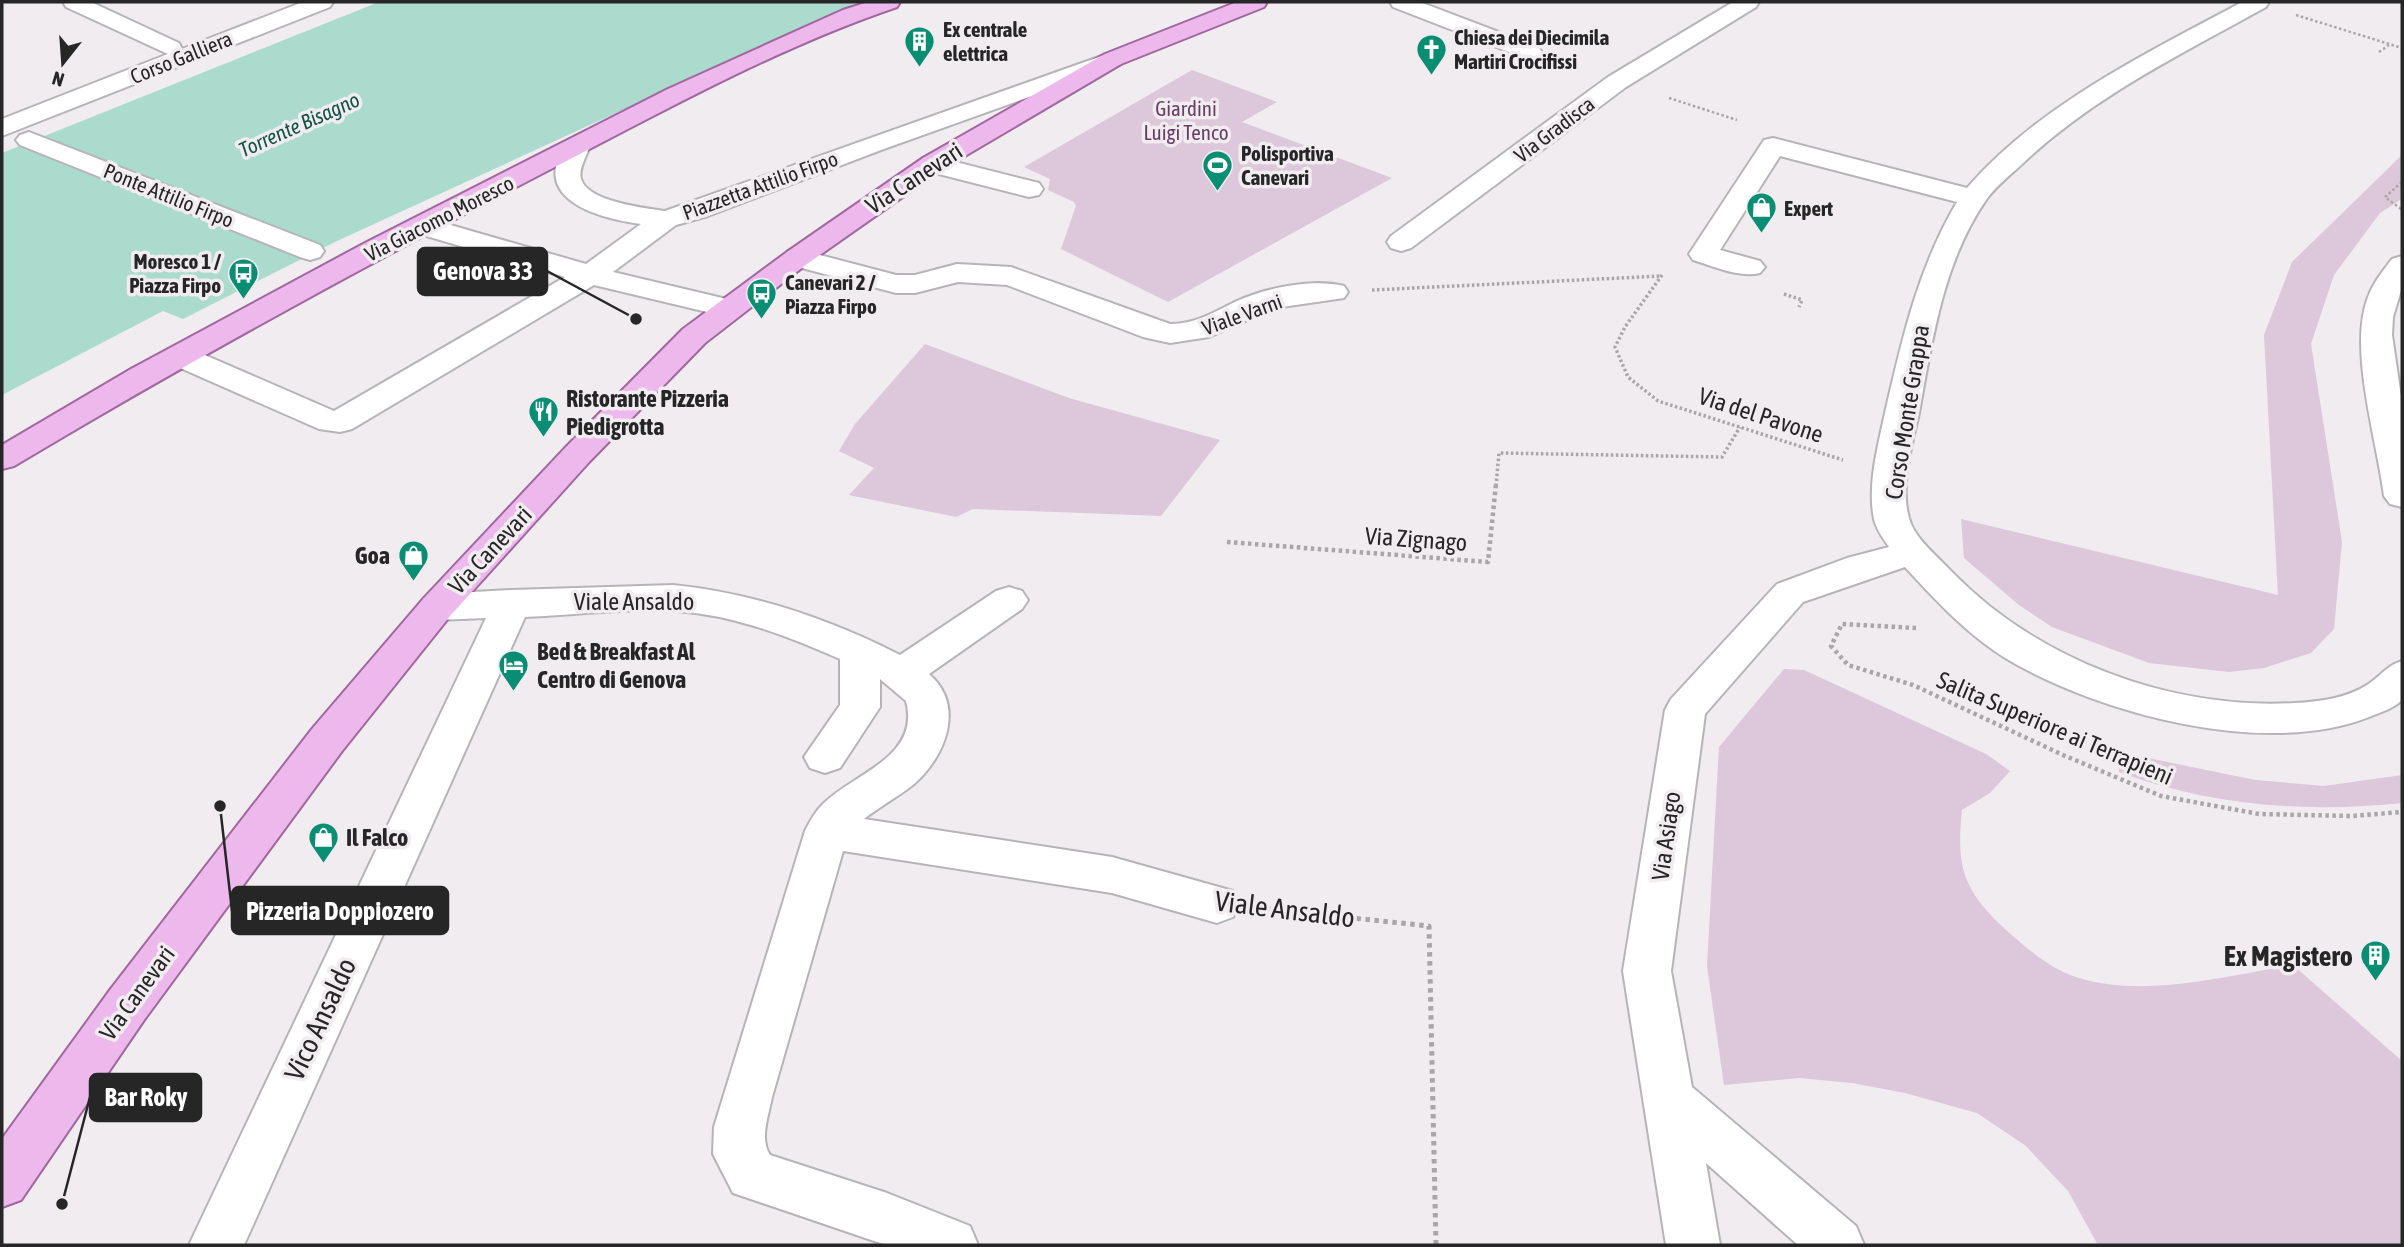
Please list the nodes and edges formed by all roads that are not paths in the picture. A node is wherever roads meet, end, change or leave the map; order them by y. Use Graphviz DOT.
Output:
graph roads {
  1 [pos="74,2"];
  2 [pos="124,2"];
  3 [pos="322,2"];
  4 [pos="889,2"];
  5 [pos="1256,2"];
  6 [pos="1401,2"];
  7 [pos="1748,2"];
  8 [pos="2258,2"];
  9 [pos="198,37"];
  10 [pos="171,48"];
  11 [pos="1530,52"];
  12 [pos="1113,59"];
  13 [pos="2,128"];
  14 [pos="29,140"];
  15 [pos="872,144"];
  16 [pos="576,148"];
  17 [pos="932,164"];
  18 [pos="1028,190"];
  19 [pos="1973,198"];
  20 [pos="666,219"];
  21 [pos="423,226"];
  22 [pos="1401,242"];
  23 [pos="310,251"];
  24 [pos="797,258"];
  25 [pos="2402,265"];
  26 [pos="1750,267"];
  27 [pos="590,275"];
  28 [pos="1333,292"];
  29 [pos="728,308"];
  30 [pos="180,356"];
  31 [pos="2,459"];
  32 [pos="2402,496"];
  33 [pos="1913,552"];
  34 [pos="1009,600"];
  35 [pos="512,603"];
  36 [pos="437,607"];
  37 [pos="860,652"];
  38 [pos="902,673"];
  39 [pos="2402,675"];
  40 [pos="825,757"];
  41 [pos="827,831"];
  42 [pos="1217,904"];
  43 [pos="1667,1098"];
  44 [pos="2,1182"];
  45 [pos="216,1245"];
  46 [pos="951,1245"];
  47 [pos="1693,1245"];
  48 [pos="1837,1245"];
  1 -- 10 [label="street"];
  2 -- 9 [label="street"];
  3 -- 13 [label="street, Corso Galliera"];
  4 -- 16 [label="main road, Via Giacomo Moresco"];
  5 -- 12 [label="main road, Via Canevari"];
  6 -- 11 [label="street"];
  7 -- 22 [label="street, Via Gradisca"];
  8 -- 19 [label="street, Corso Monte Grappa"];
  12 -- 15 [label="street, Via Canevari"];
  12 -- 17 [label="main road, Via Canevari"];
  14 -- 23 [label="street, Ponte Attilio Firpo"];
  15 -- 20 [label="street, Piazzetta Attilio Firpo"];
  16 -- 20 [label="street, Piazzetta Attilio Firpo"];
  16 -- 21 [label="main road, Via Giacomo Moresco"];
  17 -- 18 [label="street"];
  17 -- 24 [label="main road, Via Canevari"];
  19 -- 26 [label="street"];
  19 -- 33 [label="street, Corso Monte Grappa"];
  20 -- 27 [label="street"];
  21 -- 27 [label="street"];
  21 -- 30 [label="main road, Via Giacomo Moresco"];
  24 -- 28 [label="street, Viale Varni"];
  24 -- 29 [label="main road, Via Canevari"];
  25 -- 32 [label="street"];
  27 -- 29 [label="street"];
  27 -- 30 [label="street"];
  29 -- 36 [label="main road, Via Canevari"];
  30 -- 31 [label="main road, Via Giacomo Moresco"];
  33 -- 39 [label="street, Corso Monte Grappa"];
  33 -- 43 [label="street, Via Asiago"];
  34 -- 38 [label="street"];
  35 -- 36 [label="street, Viale Ansaldo"];
  35 -- 37 [label="street, Viale Ansaldo"];
  35 -- 45 [label="street, Vico Ansaldo"];
  36 -- 44 [label="main road, Via Canevari"];
  37 -- 38 [label="street, Viale Ansaldo"];
  37 -- 40 [label="street"];
  38 -- 41 [label="street, Viale Ansaldo"];
  41 -- 42 [label="street, Viale Ansaldo"];
  41 -- 46 [label="street, Viale Ansaldo"];
  43 -- 47 [label="street, Via Asiago"];
  43 -- 48 [label="street"];
}
